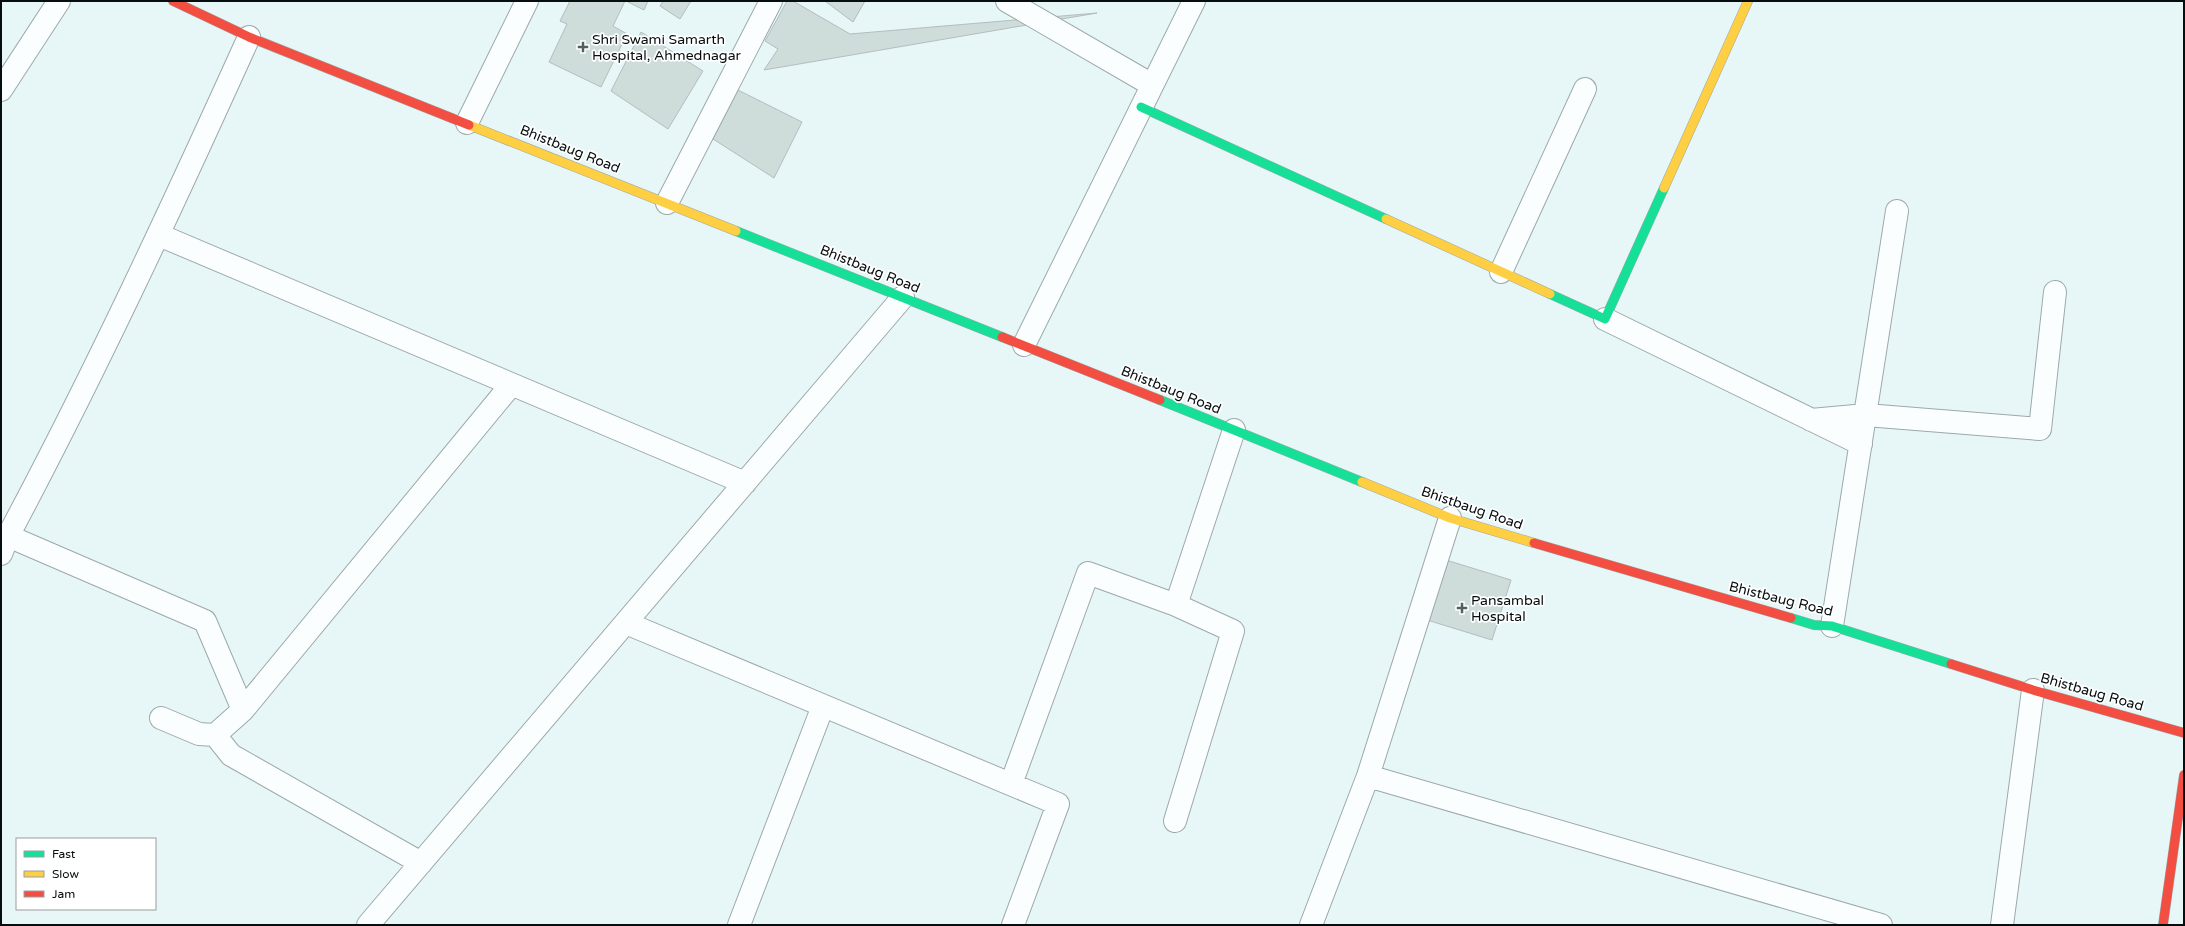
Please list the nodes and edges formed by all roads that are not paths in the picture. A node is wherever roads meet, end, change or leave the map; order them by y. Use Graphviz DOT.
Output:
graph roads {
  1 [pos="59,1"];
  2 [pos="173,1"];
  3 [pos="527,1"];
  4 [pos="771,1"];
  5 [pos="1007,1"];
  6 [pos="1194,1"];
  7 [pos="1748,1"];
  8 [pos="249,37"];
  9 [pos="1152,85"];
  10 [pos="1,90"];
  11 [pos="1585,90"];
  12 [pos="1141,108"];
  13 [pos="467,123"];
  14 [pos="667,203"];
  15 [pos="1897,211"];
  16 [pos="159,235"];
  17 [pos="1501,272"];
  18 [pos="2056,292"];
  19 [pos="903,297"];
  20 [pos="1604,319"];
  21 [pos="1024,345"];
  22 [pos="511,385"];
  23 [pos="1866,415"];
  24 [pos="1811,420"];
  25 [pos="1234,430"];
  26 [pos="1861,444"];
  27 [pos="745,483"];
  28 [pos="1450,518"];
  29 [pos="5,545"];
  30 [pos="1176,606"];
  31 [pos="626,623"];
  32 [pos="1832,626"];
  33 [pos="2033,690"];
  34 [pos="823,706"];
  35 [pos="243,710"];
  36 [pos="161,718"];
  37 [pos="2184,733"];
  38 [pos="216,735"];
  39 [pos="2184,775"];
  40 [pos="1368,776"];
  41 [pos="1011,784"];
  42 [pos="1175,821"];
  43 [pos="421,863"];
  44 [pos="368,925"];
  45 [pos="739,925"];
  46 [pos="1013,925"];
  47 [pos="1311,925"];
  48 [pos="1881,925"];
  49 [pos="2002,925"];
  50 [pos="2163,925"];
  1 -- 10 [label="street"];
  2 -- 8 [label="street, Bhistbaug Road"];
  3 -- 13 [label="street"];
  4 -- 14 [label="street"];
  5 -- 9 [label="street"];
  6 -- 9 [label="street"];
  7 -- 20 [label="street"];
  8 -- 13 [label="street, Bhistbaug Road"];
  8 -- 16 [label="street"];
  9 -- 12 [label="street"];
  11 -- 17 [label="street"];
  12 -- 17 [label="street"];
  12 -- 21 [label="street"];
  13 -- 14 [label="street, Bhistbaug Road"];
  14 -- 19 [label="street, Bhistbaug Road"];
  15 -- 23 [label="street"];
  16 -- 22 [label="street"];
  16 -- 29 [label="street"];
  17 -- 20 [label="street"];
  18 -- 23 [label="street"];
  19 -- 21 [label="street, Bhistbaug Road"];
  19 -- 27 [label="street"];
  20 -- 24 [label="street"];
  21 -- 25 [label="street, Bhistbaug Road"];
  22 -- 27 [label="street"];
  22 -- 35 [label="street"];
  23 -- 24 [label="street"];
  23 -- 26 [label="street"];
  24 -- 26 [label="street"];
  25 -- 28 [label="street, Bhistbaug Road"];
  25 -- 30 [label="street"];
  26 -- 32 [label="street"];
  27 -- 31 [label="street"];
  28 -- 32 [label="street, Bhistbaug Road"];
  28 -- 40 [label="street"];
  29 -- 35 [label="street"];
  30 -- 41 [label="street"];
  30 -- 42 [label="street"];
  31 -- 34 [label="street"];
  31 -- 43 [label="street"];
  32 -- 33 [label="street, Bhistbaug Road"];
  33 -- 37 [label="street, Bhistbaug Road"];
  33 -- 49 [label="street"];
  34 -- 41 [label="street"];
  34 -- 45 [label="street"];
  35 -- 38 [label="street"];
  36 -- 38 [label="street"];
  38 -- 43 [label="street"];
  39 -- 50 [label="street"];
  40 -- 47 [label="street"];
  40 -- 48 [label="street"];
  41 -- 46 [label="street"];
  43 -- 44 [label="street"];
}
